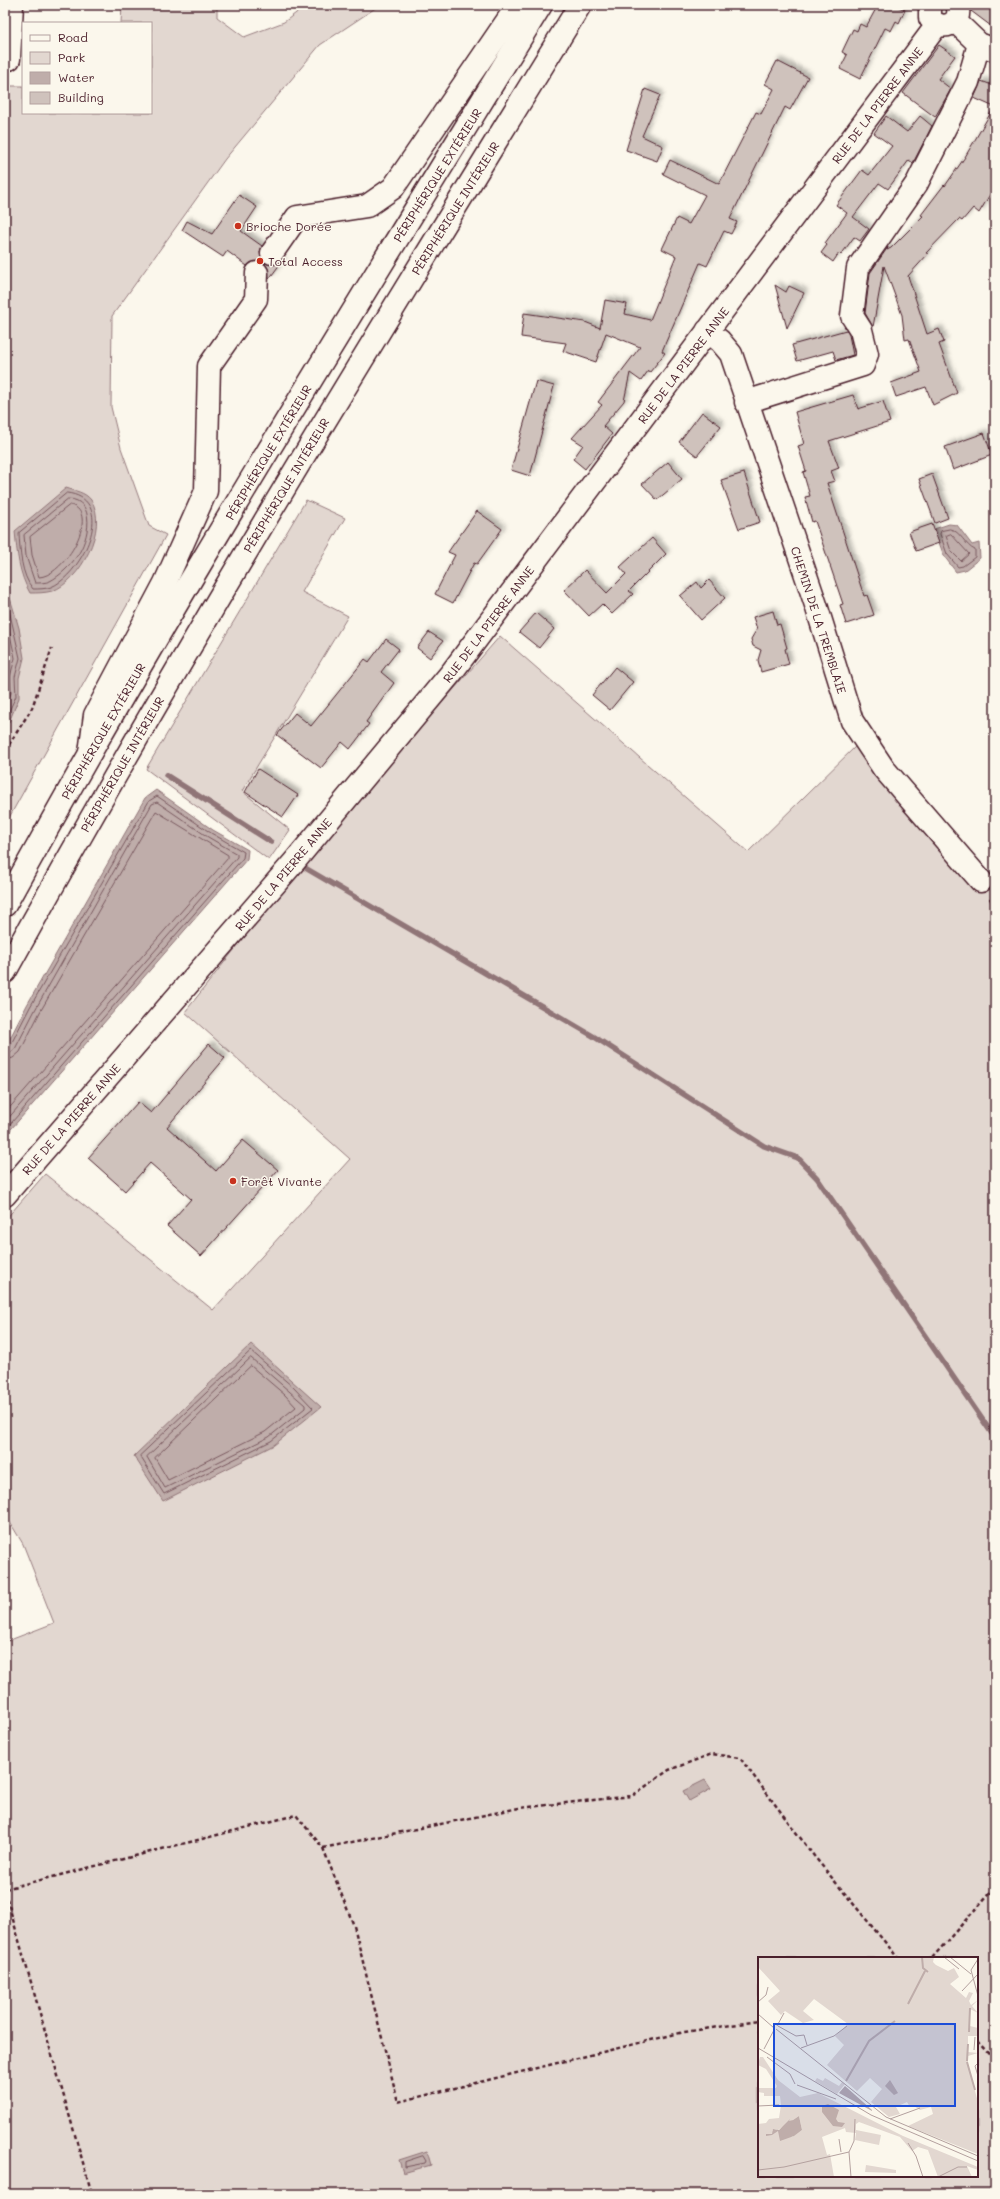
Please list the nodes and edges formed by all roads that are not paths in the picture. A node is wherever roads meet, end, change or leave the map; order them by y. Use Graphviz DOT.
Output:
graph roads {
  1 [pos="12,5"];
  2 [pos="518,5"];
  3 [pos="541,5"];
  4 [pos="580,5"];
  5 [pos="945,14"];
  6 [pos="987,47"];
  7 [pos="8,59"];
  8 [pos="272,253"];
  9 [pos="257,272"];
  10 [pos="707,331"];
  11 [pos="746,402"];
  12 [pos="90,753"];
  13 [pos="981,881"];
  14 [pos="5,905"];
  15 [pos="5,972"];
  16 [pos="5,1196"];
  1 -- 7 [label="main road"];
  2 -- 8 [label="main road"];
  3 -- 12 [label="main road, PÉRIPHÉRIQUE EXTÉRIEUR"];
  4 -- 15 [label="main road, PÉRIPHÉRIQUE INTÉRIEUR"];
  5 -- 6 [label="main road"];
  5 -- 10 [label="main road, RUE DE LA PIERRE ANNE"];
  6 -- 11 [label="main road"];
  9 -- 12 [label="main road"];
  10 -- 11 [label="main road, CHEMIN DE LA TREMBLAIE"];
  10 -- 16 [label="main road, RUE DE LA PIERRE ANNE"];
  11 -- 13 [label="main road, CHEMIN DE LA TREMBLAIE"];
  12 -- 14 [label="main road, PÉRIPHÉRIQUE EXTÉRIEUR"];
}
